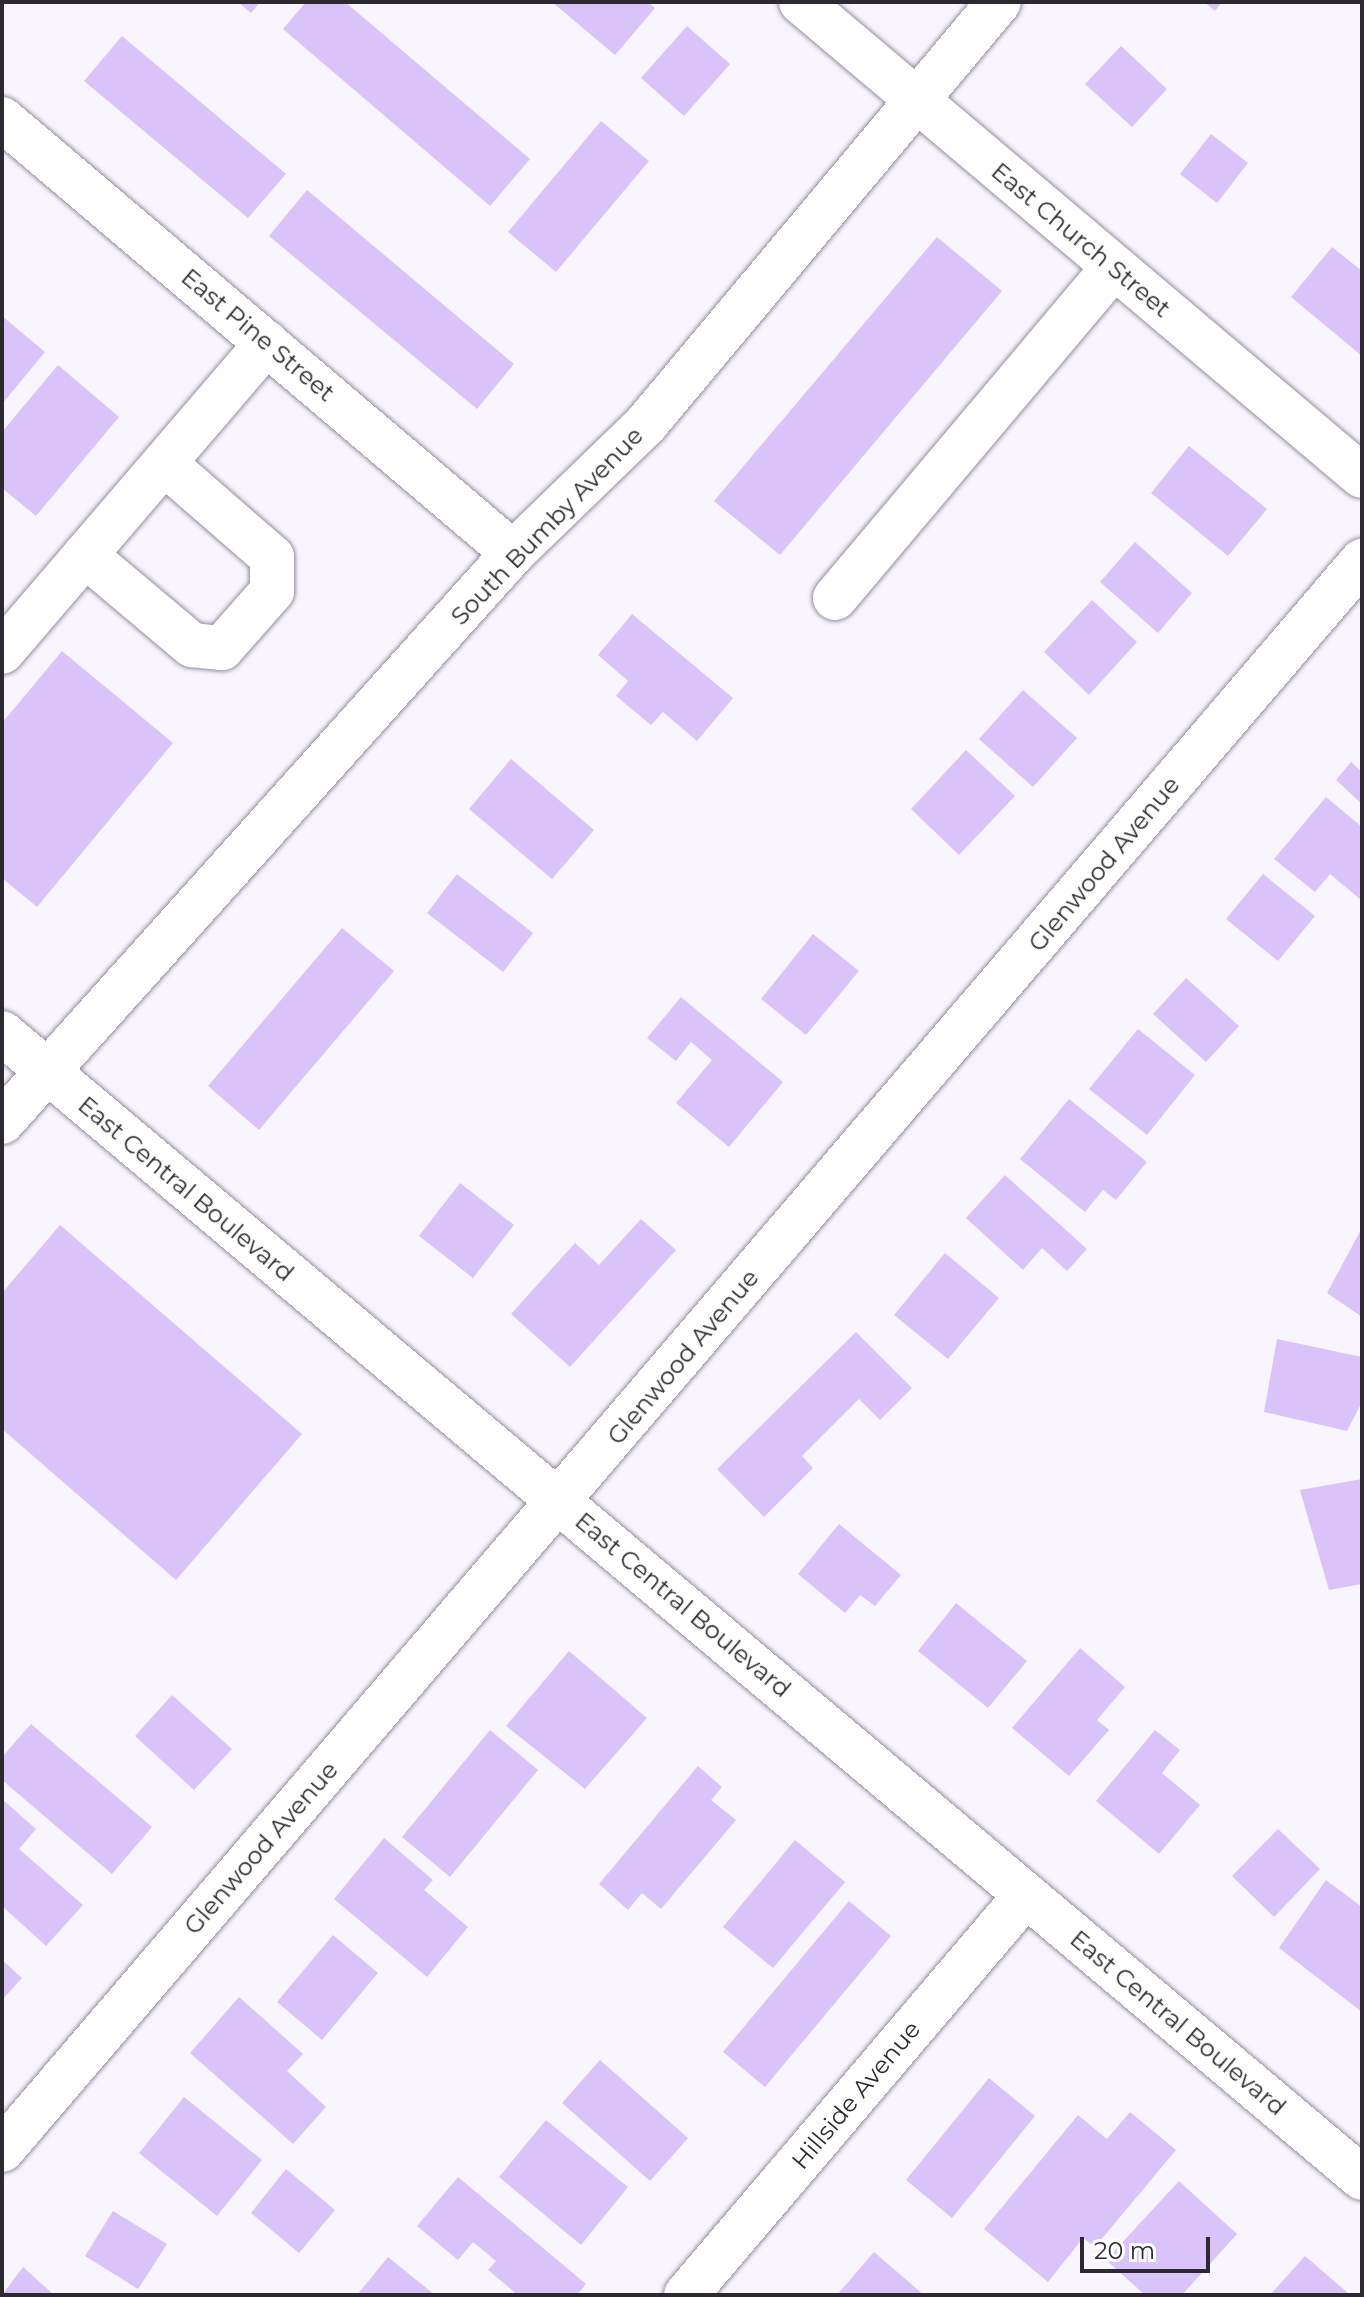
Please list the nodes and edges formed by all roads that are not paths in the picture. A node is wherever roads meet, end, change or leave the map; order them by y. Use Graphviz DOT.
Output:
graph roads {
  1 [pos="801,2"];
  2 [pos="999,2"];
  3 [pos="916,100"];
  4 [pos="2,119"];
  5 [pos="1114,267"];
  6 [pos="267,343"];
  7 [pos="164,463"];
  8 [pos="1362,476"];
  9 [pos="513,553"];
  10 [pos="85,555"];
  11 [pos="1362,561"];
  12 [pos="835,598"];
  13 [pos="2,652"];
  14 [pos="2,1033"];
  15 [pos="45,1070"];
  16 [pos="2,1122"];
  17 [pos="560,1501"];
  18 [pos="1026,1895"];
  19 [pos="2,2150"];
  20 [pos="1362,2178"];
  21 [pos="686,2295"];
  1 -- 3 [label="street, East Church Street"];
  2 -- 3 [label="street, South Bumby Avenue"];
  3 -- 5 [label="street, East Church Street"];
  3 -- 9 [label="street, South Bumby Avenue"];
  4 -- 6 [label="street, East Pine Street"];
  5 -- 8 [label="street, East Church Street"];
  5 -- 12 [label="street"];
  6 -- 7 [label="street"];
  6 -- 9 [label="street, East Pine Street"];
  7 -- 10 [label="street"];
  7 -- 10 [label="street"];
  9 -- 15 [label="street, South Bumby Avenue"];
  10 -- 13 [label="street"];
  11 -- 17 [label="street, Glenwood Avenue"];
  14 -- 15 [label="street, East Central Boulevard"];
  15 -- 16 [label="street, South Bumby Avenue"];
  15 -- 17 [label="street, East Central Boulevard"];
  17 -- 18 [label="street, East Central Boulevard"];
  17 -- 19 [label="street, Glenwood Avenue"];
  18 -- 20 [label="street, East Central Boulevard"];
  18 -- 21 [label="street, Hillside Avenue"];
}
